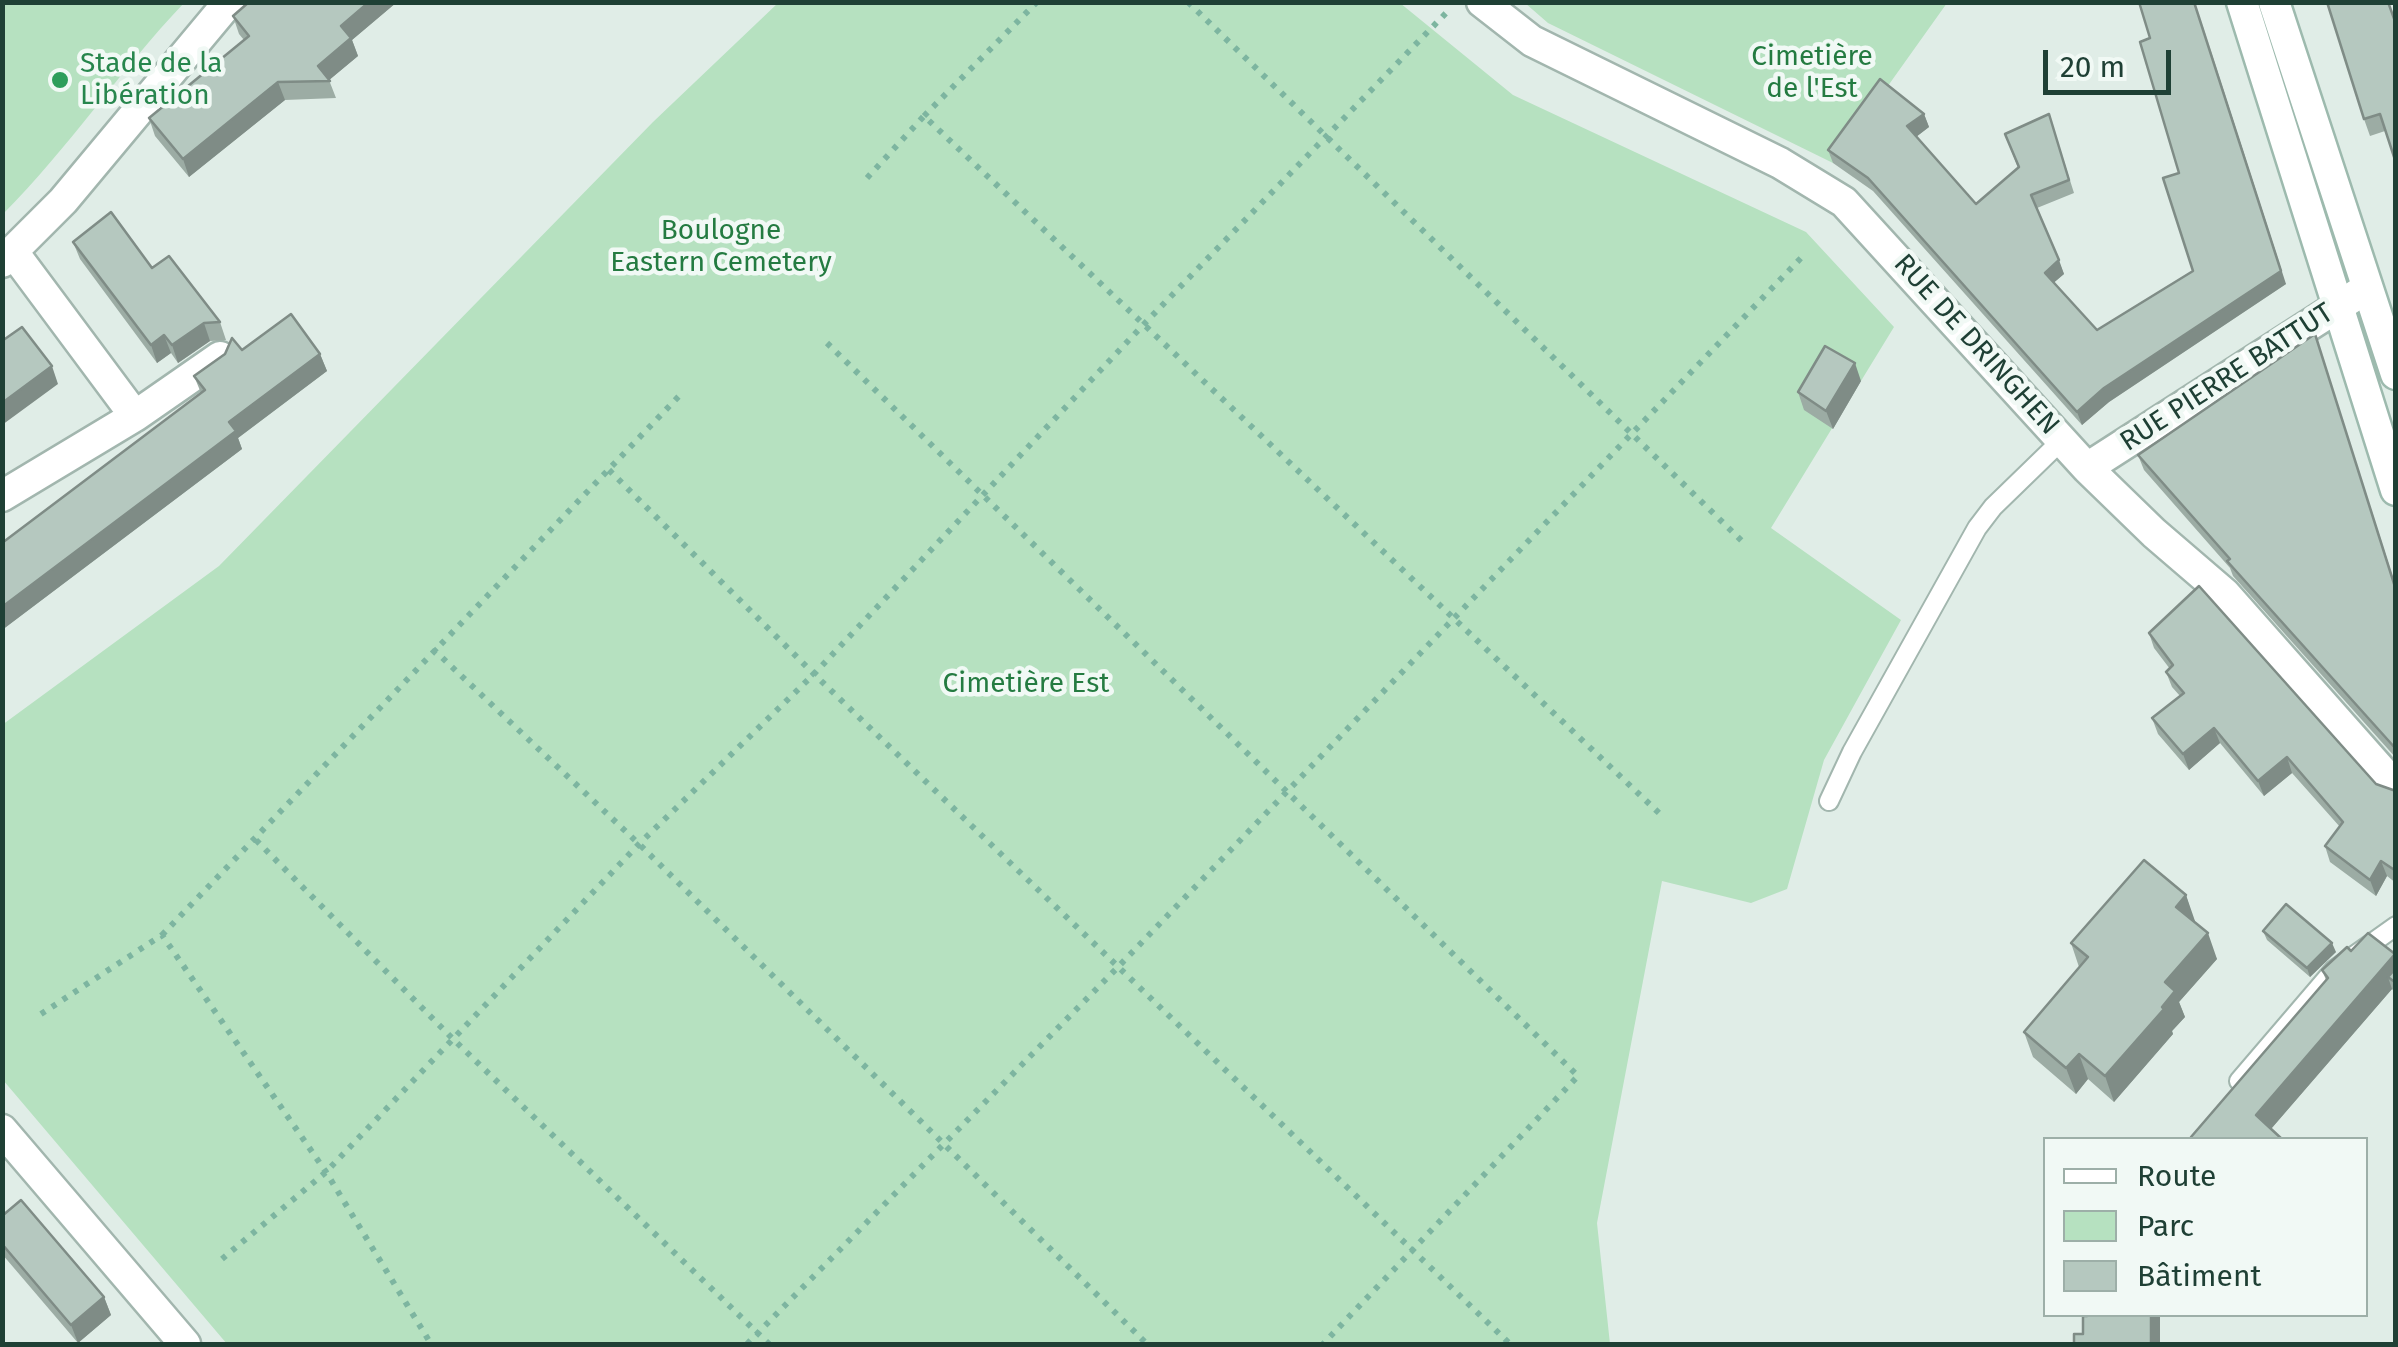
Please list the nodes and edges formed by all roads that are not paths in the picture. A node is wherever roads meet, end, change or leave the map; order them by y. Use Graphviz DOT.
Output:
graph roads {
  1 [pos="228,2"];
  2 [pos="1482,2"];
  3 [pos="2242,2"];
  4 [pos="2274,2"];
  5 [pos="8,257"];
  6 [pos="2367,288"];
  7 [pos="2336,308"];
  8 [pos="220,357"];
  9 [pos="2396,374"];
  10 [pos="135,416"];
  11 [pos="2386,430"];
  12 [pos="2062,440"];
  13 [pos="2087,468"];
  14 [pos="2396,490"];
  15 [pos="2,496"];
  16 [pos="2396,788"];
  17 [pos="1829,801"];
  18 [pos="2396,926"];
  19 [pos="2232,1090"];
  20 [pos="2,1130"];
  21 [pos="185,1344"];
  1 -- 5 [label="street"];
  2 -- 12 [label="street, RUE DE DRINGHEN"];
  3 -- 7 [label="street"];
  4 -- 6 [label="street"];
  5 -- 10 [label="street"];
  6 -- 7 [label="street, RUE PIERRE BATTUT"];
  6 -- 9 [label="street"];
  7 -- 11 [label="street"];
  7 -- 13 [label="street, RUE PIERRE BATTUT"];
  8 -- 10 [label="street"];
  10 -- 15 [label="street"];
  11 -- 14 [label="street"];
  12 -- 13 [label="street, RUE DE DRINGHEN"];
  12 -- 17 [label="lane"];
  13 -- 16 [label="street, RUE DE DRINGHEN"];
  18 -- 19 [label="lane"];
  20 -- 21 [label="street"];
}
